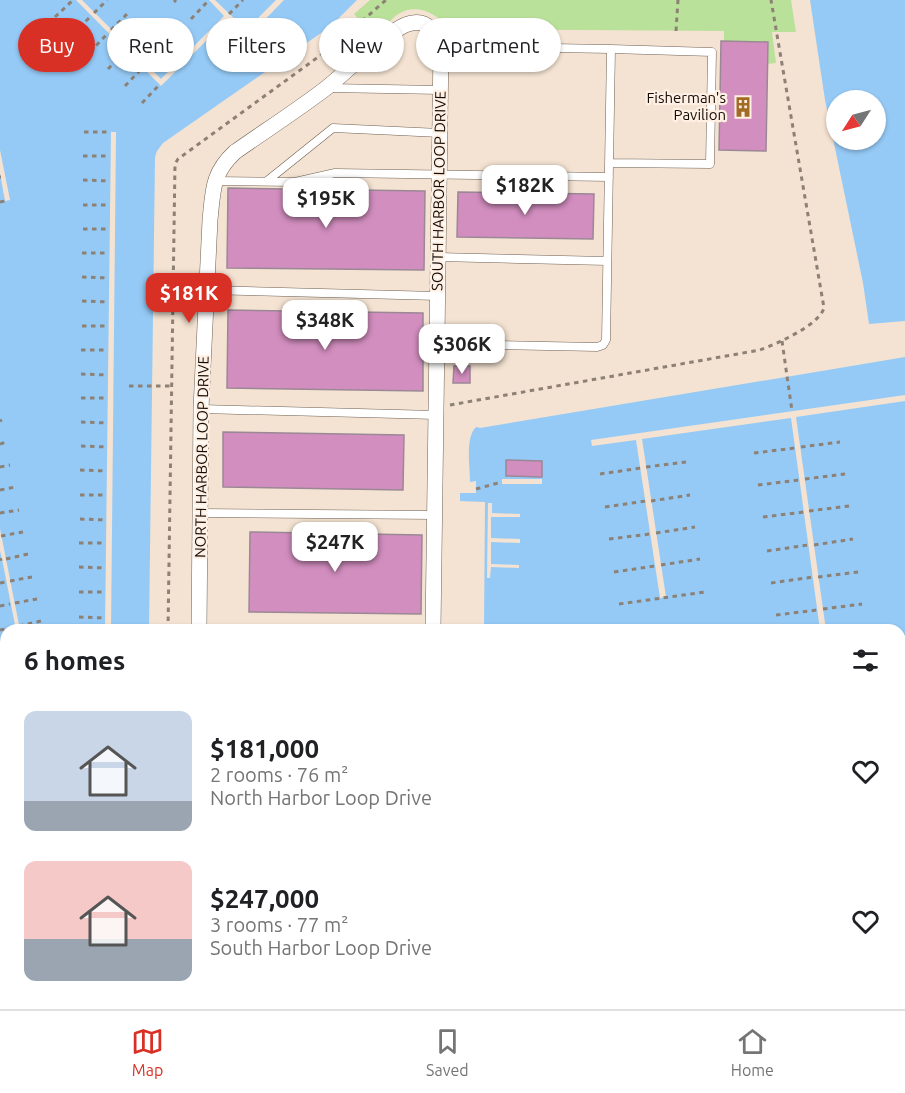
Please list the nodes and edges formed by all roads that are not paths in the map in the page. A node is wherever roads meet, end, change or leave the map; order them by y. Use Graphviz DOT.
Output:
graph roads {
  1 [pos="416,23"];
  2 [pos="561,48"];
  3 [pos="611,49"];
  4 [pos="441,72"];
  5 [pos="326,88"];
  6 [pos="441,90"];
  7 [pos="440,133"];
  8 [pos="609,163"];
  9 [pos="440,175"];
  10 [pos="609,177"];
  11 [pos="215,181"];
  12 [pos="267,181"];
  13 [pos="438,257"];
  14 [pos="607,261"];
  15 [pos="207,290"];
  16 [pos="438,296"];
  17 [pos="437,344"];
  18 [pos="201,409"];
  19 [pos="436,410"];
  20 [pos="200,513"];
  21 [pos="435,515"];
  22 [pos="199,624"];
  23 [pos="433,624"];
  1 -- 5 [label="street, NORTH HARBOR LOOP DRIVE"];
  2 -- 3 [label="lane"];
  3 -- 8 [label="lane"];
  3 -- 8 [label="lane"];
  4 -- 6 [label="street, SOUTH HARBOR LOOP DRIVE"];
  5 -- 6 [label="lane"];
  5 -- 11 [label="street, NORTH HARBOR LOOP DRIVE"];
  6 -- 7 [label="street, SOUTH HARBOR LOOP DRIVE"];
  7 -- 9 [label="street, SOUTH HARBOR LOOP DRIVE"];
  7 -- 12 [label="lane"];
  8 -- 10 [label="lane"];
  9 -- 10 [label="lane"];
  9 -- 12 [label="lane"];
  9 -- 13 [label="street, SOUTH HARBOR LOOP DRIVE"];
  10 -- 14 [label="lane"];
  11 -- 12 [label="lane"];
  11 -- 15 [label="street, NORTH HARBOR LOOP DRIVE"];
  13 -- 14 [label="lane"];
  13 -- 16 [label="street, SOUTH HARBOR LOOP DRIVE"];
  14 -- 17 [label="lane"];
  15 -- 16 [label="lane"];
  15 -- 18 [label="street, NORTH HARBOR LOOP DRIVE"];
  16 -- 17 [label="street, SOUTH HARBOR LOOP DRIVE"];
  17 -- 19 [label="street, SOUTH HARBOR LOOP DRIVE"];
  18 -- 19 [label="lane"];
  18 -- 20 [label="street, NORTH HARBOR LOOP DRIVE"];
  19 -- 21 [label="street, SOUTH HARBOR LOOP DRIVE"];
  20 -- 21 [label="lane"];
  20 -- 22 [label="street, NORTH HARBOR LOOP DRIVE"];
  21 -- 23 [label="street, SOUTH HARBOR LOOP DRIVE"];
}
